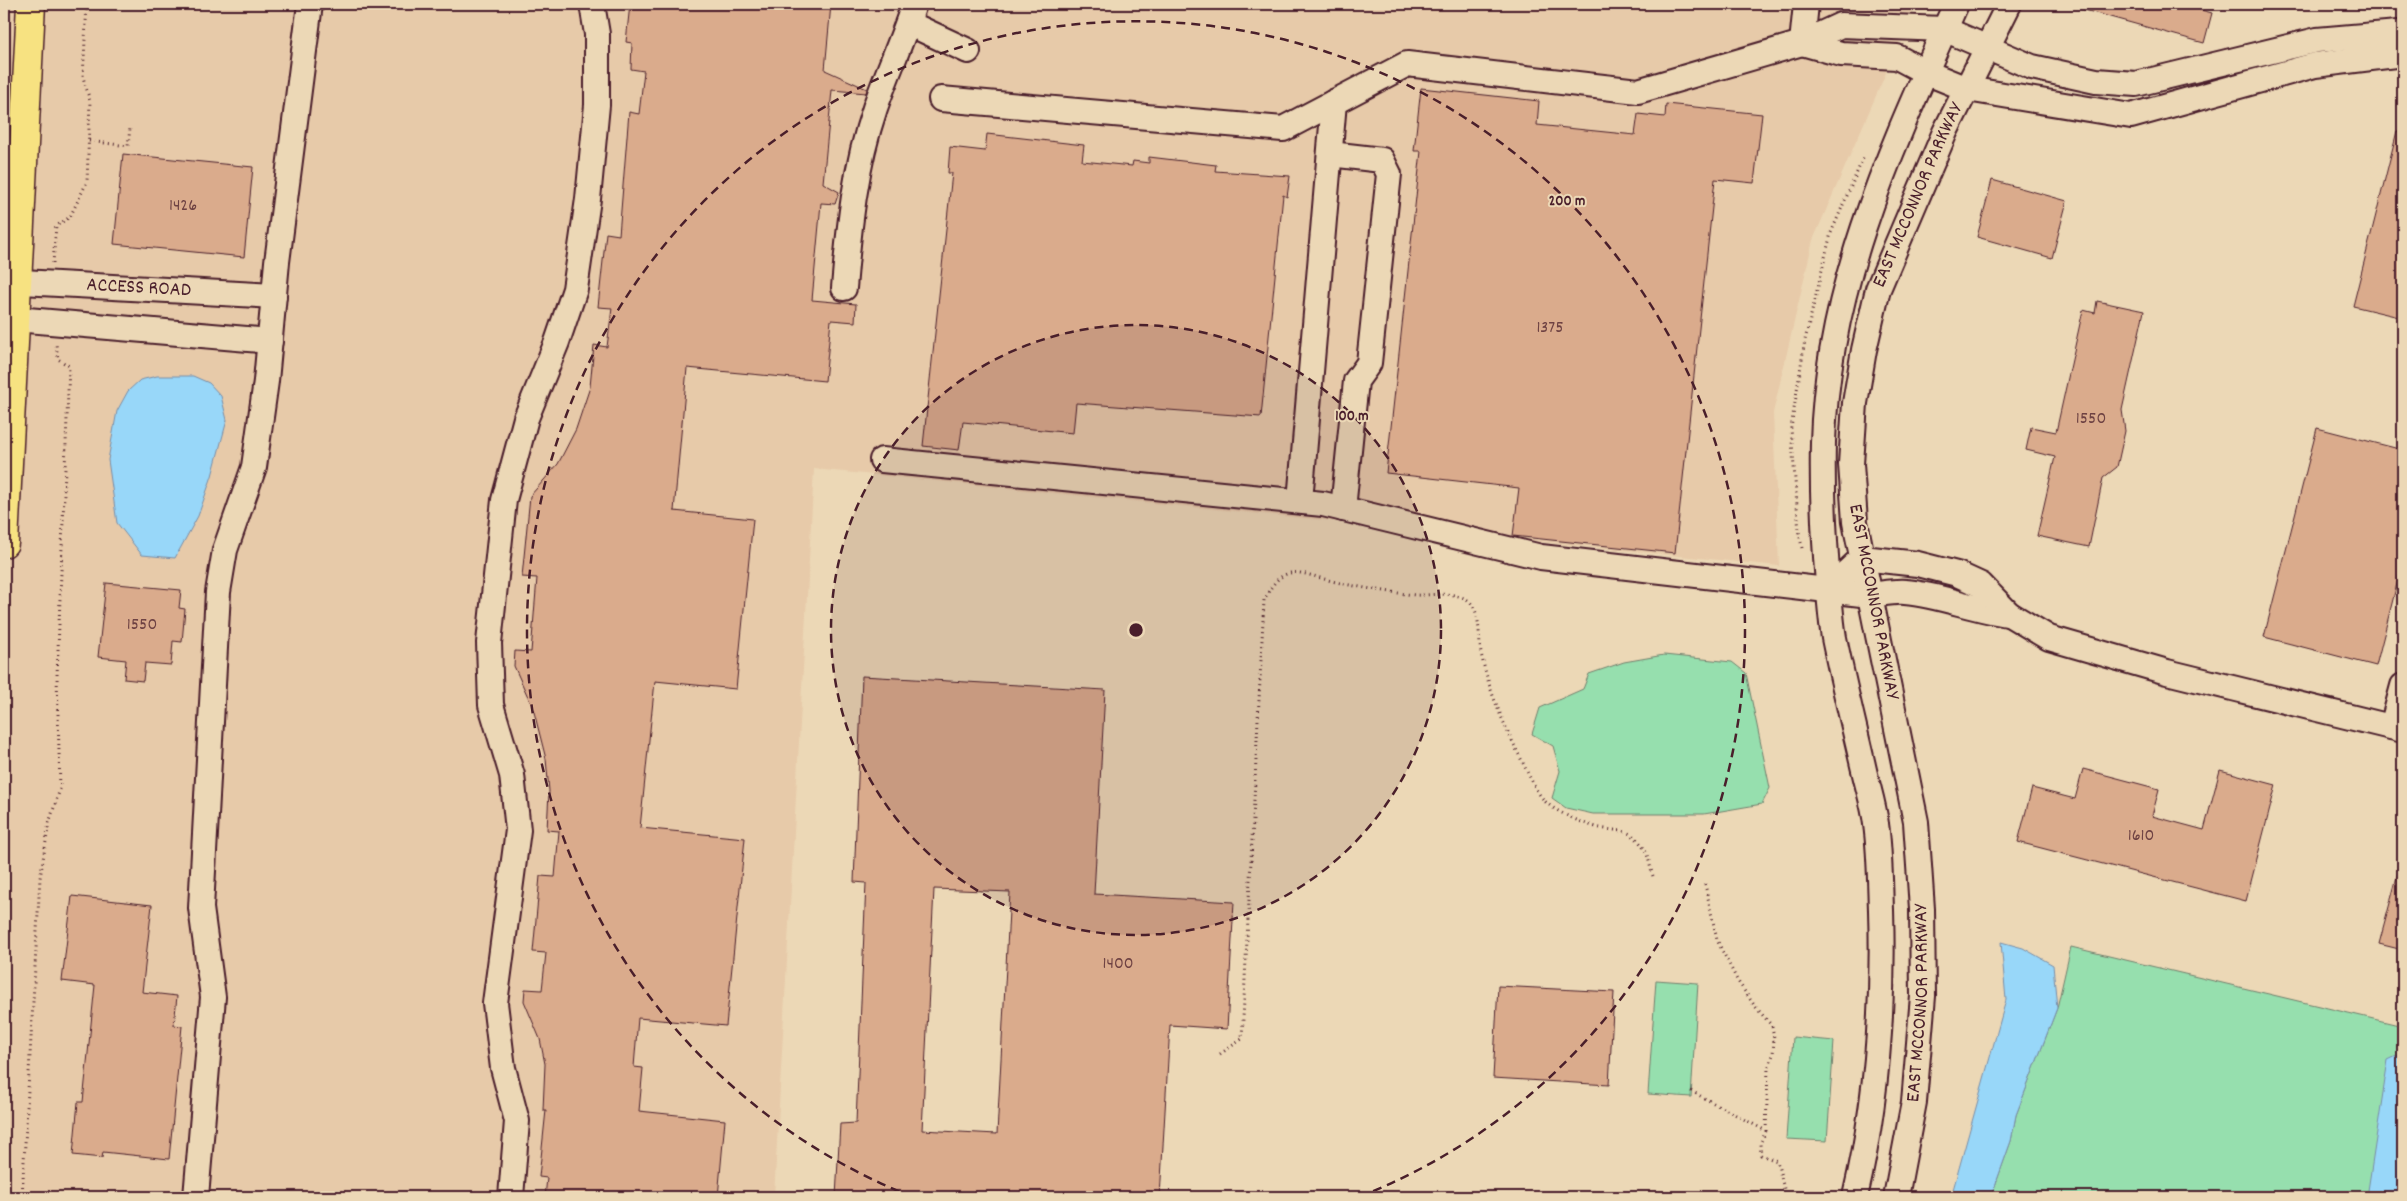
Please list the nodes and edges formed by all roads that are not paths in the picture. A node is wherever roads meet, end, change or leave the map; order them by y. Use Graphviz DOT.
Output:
graph roads {
  1 [pos="31,4"];
  2 [pos="310,4"];
  3 [pos="592,4"];
  4 [pos="1806,4"];
  5 [pos="1956,4"];
  6 [pos="2009,4"];
  7 [pos="911,13"];
  8 [pos="1944,29"];
  9 [pos="2403,35"];
  10 [pos="1802,43"];
  11 [pos="1987,48"];
  12 [pos="968,51"];
  13 [pos="2403,54"];
  14 [pos="1926,72"];
  15 [pos="1967,88"];
  16 [pos="941,99"];
  17 [pos="1334,102"];
  18 [pos="1330,154"];
  19 [pos="11,281"];
  20 [pos="844,288"];
  21 [pos="274,296"];
  22 [pos="10,319"];
  23 [pos="270,341"];
  24 [pos="882,460"];
  25 [pos="1300,501"];
  26 [pos="1343,509"];
  27 [pos="4,543"];
  28 [pos="1862,558"];
  29 [pos="1829,589"];
  30 [pos="1870,595"];
  31 [pos="2010,614"];
  32 [pos="2403,686"];
  33 [pos="2398,729"];
  34 [pos="196,1197"];
  35 [pos="512,1197"];
  36 [pos="1855,1197"];
  37 [pos="1896,1197"];
  1 -- 19 [label="main road"];
  2 -- 21 [label="street"];
  3 -- 35 [label="street"];
  4 -- 10 [label="street"];
  5 -- 8 [label="street, EAST MCCONNOR PARKWAY"];
  6 -- 11 [label="street, EAST MCCONNOR PARKWAY"];
  7 -- 12 [label="street"];
  7 -- 20 [label="street"];
  8 -- 10 [label="street"];
  8 -- 11 [label="street"];
  8 -- 14 [label="street, EAST MCCONNOR PARKWAY"];
  9 -- 11 [label="street"];
  10 -- 14 [label="street"];
  10 -- 17 [label="street"];
  11 -- 15 [label="street, EAST MCCONNOR PARKWAY"];
  13 -- 15 [label="street"];
  14 -- 15 [label="street"];
  14 -- 29 [label="street, EAST MCCONNOR PARKWAY"];
  15 -- 28 [label="street, EAST MCCONNOR PARKWAY"];
  16 -- 17 [label="street"];
  17 -- 18 [label="street"];
  18 -- 25 [label="street"];
  18 -- 26 [label="street"];
  19 -- 21 [label="street, ACCESS ROAD"];
  19 -- 22 [label="main road"];
  21 -- 23 [label="street"];
  22 -- 23 [label="street, ACCESS ROAD"];
  22 -- 27 [label="main road"];
  23 -- 34 [label="street"];
  24 -- 25 [label="street"];
  25 -- 26 [label="street"];
  26 -- 29 [label="street"];
  28 -- 29 [label="street"];
  28 -- 30 [label="street, EAST MCCONNOR PARKWAY"];
  28 -- 31 [label="street"];
  29 -- 30 [label="street"];
  29 -- 36 [label="street, EAST MCCONNOR PARKWAY"];
  30 -- 31 [label="street"];
  30 -- 37 [label="street, EAST MCCONNOR PARKWAY"];
  31 -- 33 [label="street"];
  32 -- 33 [label="street"];
}
